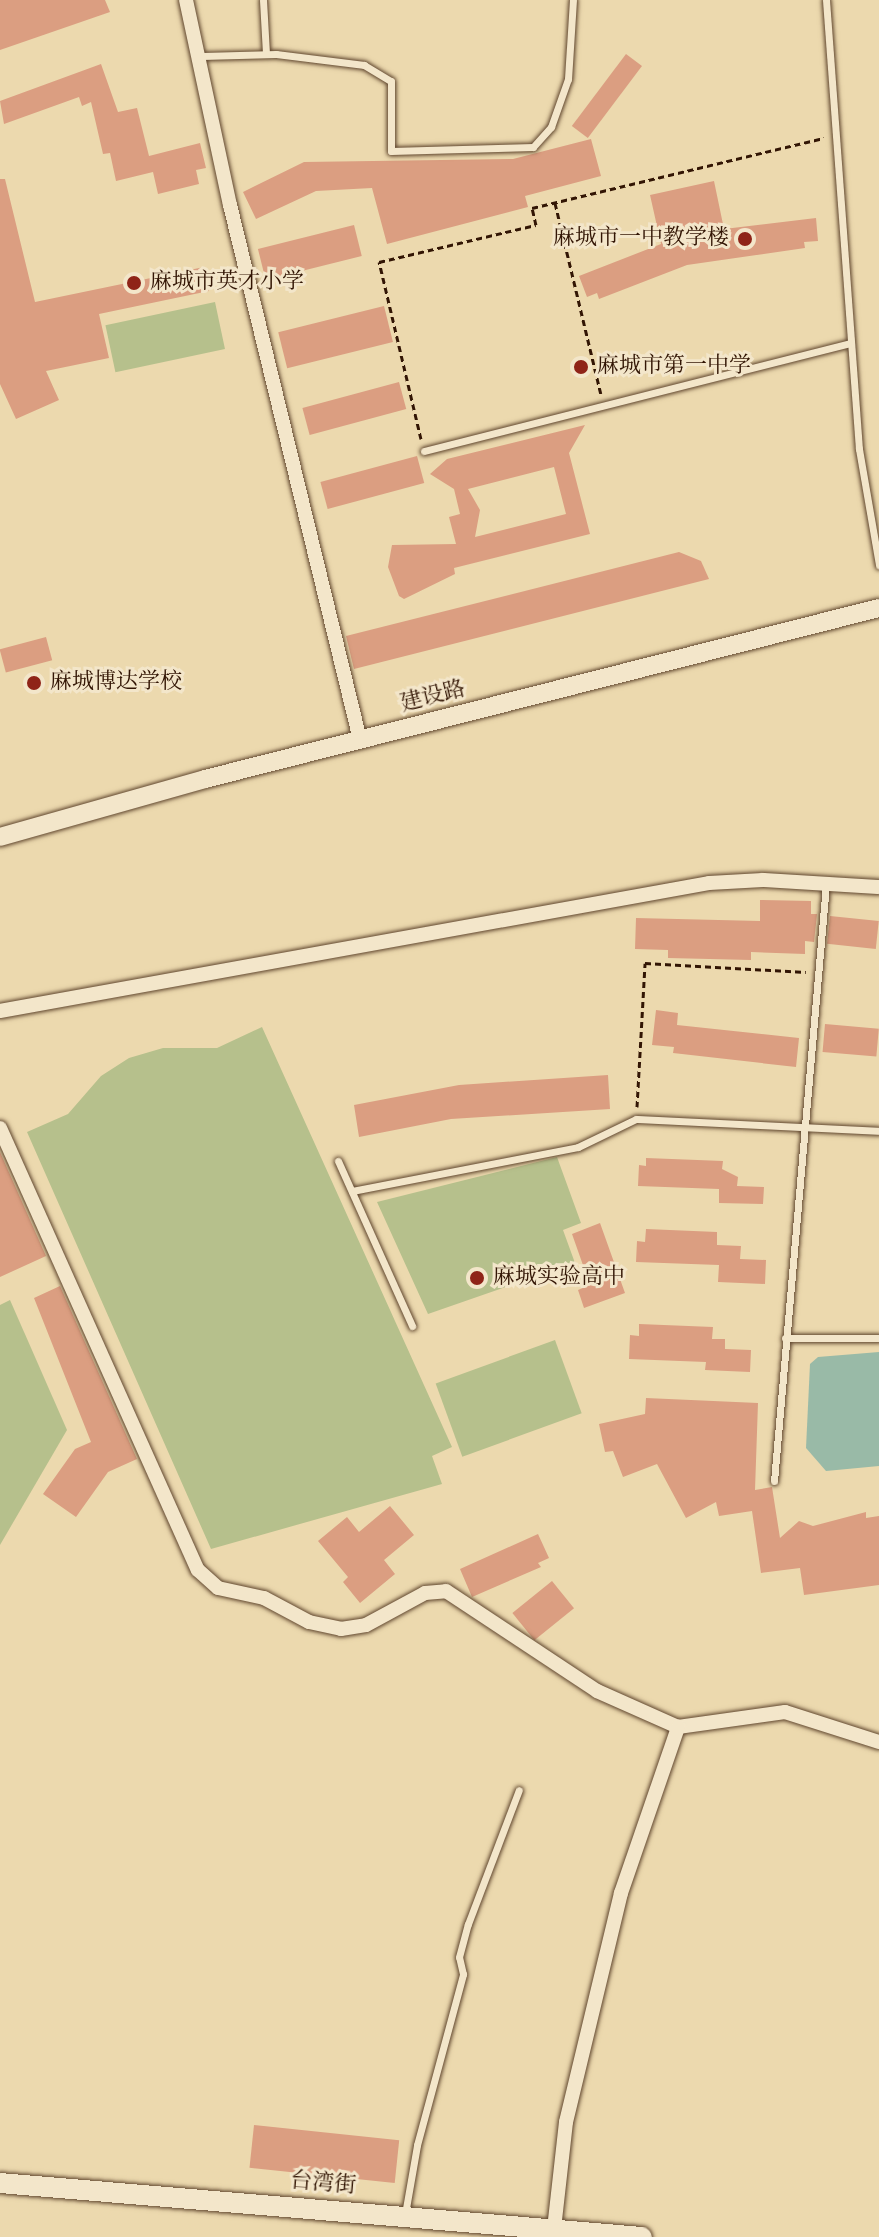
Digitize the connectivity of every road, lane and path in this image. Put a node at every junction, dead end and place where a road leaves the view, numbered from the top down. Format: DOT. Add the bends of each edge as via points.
graph roads {
  1 [pos="186,0"];
  2 [pos="263,0"];
  3 [pos="573,0"];
  4 [pos="826,0"];
  5 [pos="266,54"];
  6 [pos="202,56"];
  7 [pos="836,136"];
  8 [pos="555,203"];
  9 [pos="851,343"];
  10 [pos="604,406"];
  11 [pos="424,451"];
  12 [pos="879,565"];
  13 [pos="879,608"];
  14 [pos="360,740"];
  15 [pos="0,837"];
  16 [pos="826,884"];
  17 [pos="879,887"];
  18 [pos="818,972"];
  19 [pos="0,1011"];
  20 [pos="636,1119"];
  21 [pos="802,1127"];
  22 [pos="0,1128"];
  23 [pos="879,1131"];
  24 [pos="338,1161"];
  25 [pos="352,1191"];
  26 [pos="412,1326"];
  27 [pos="785,1338"];
  28 [pos="879,1338"];
  29 [pos="774,1481"];
  30 [pos="678,1727"];
  31 [pos="879,1742"];
  32 [pos="519,1790"];
  33 [pos="0,2183"];
  34 [pos="405,2215"];
  35 [pos="471,2229"];
  36 [pos="554,2229"];
  37 [pos="642,2237"];
  1 -- 6 [label="street"];
  2 -- 5 [label="lane"];
  3 -- 5 [label="lane" via="568,79 551,127 533,147 391,151 391,81 364,65"];
  4 -- 7 [label="lane"];
  5 -- 6 [label="lane"];
  6 -- 14 [label="street" via="230,205"];
  7 -- 8 [label="path"];
  7 -- 9 [label="lane"];
  8 -- 10 [label="path"];
  8 -- 11 [label="path" via="532,208 536,225 379,262"];
  9 -- 10 [label="lane"];
  9 -- 12 [label="lane" via="859,449"];
  10 -- 11 [label="lane"];
  13 -- 14 [label="street, 建设路"];
  14 -- 15 [label="street, 建设路"];
  16 -- 17 [label="street"];
  16 -- 18 [label="lane"];
  16 -- 19 [label="street" via="709,883"];
  18 -- 20 [label="path" via="645,963"];
  18 -- 21 [label="lane"];
  20 -- 21 [label="lane"];
  20 -- 25 [label="lane" via="578,1147"];
  21 -- 23 [label="lane"];
  21 -- 27 [label="lane"];
  22 -- 30 [label="street" via="204,1578 225,1591 280,1604 309,1622 341,1629 366,1625 425,1593 446,1591 597,1691"];
  24 -- 25 [label="lane"];
  25 -- 26 [label="lane"];
  27 -- 28 [label="lane"];
  27 -- 29 [label="lane"];
  30 -- 31 [label="street" via="785,1712"];
  30 -- 36 [label="street" via="621,1893 566,2122"];
  32 -- 34 [label="lane" via="459,1957 463,1974 417,2145"];
  33 -- 34 [label="main road, 台湾街"];
  34 -- 35 [label="main road, 台湾街"];
  35 -- 36 [label="main road, 台湾街"];
  36 -- 37 [label="main road, 台湾街"];
}
